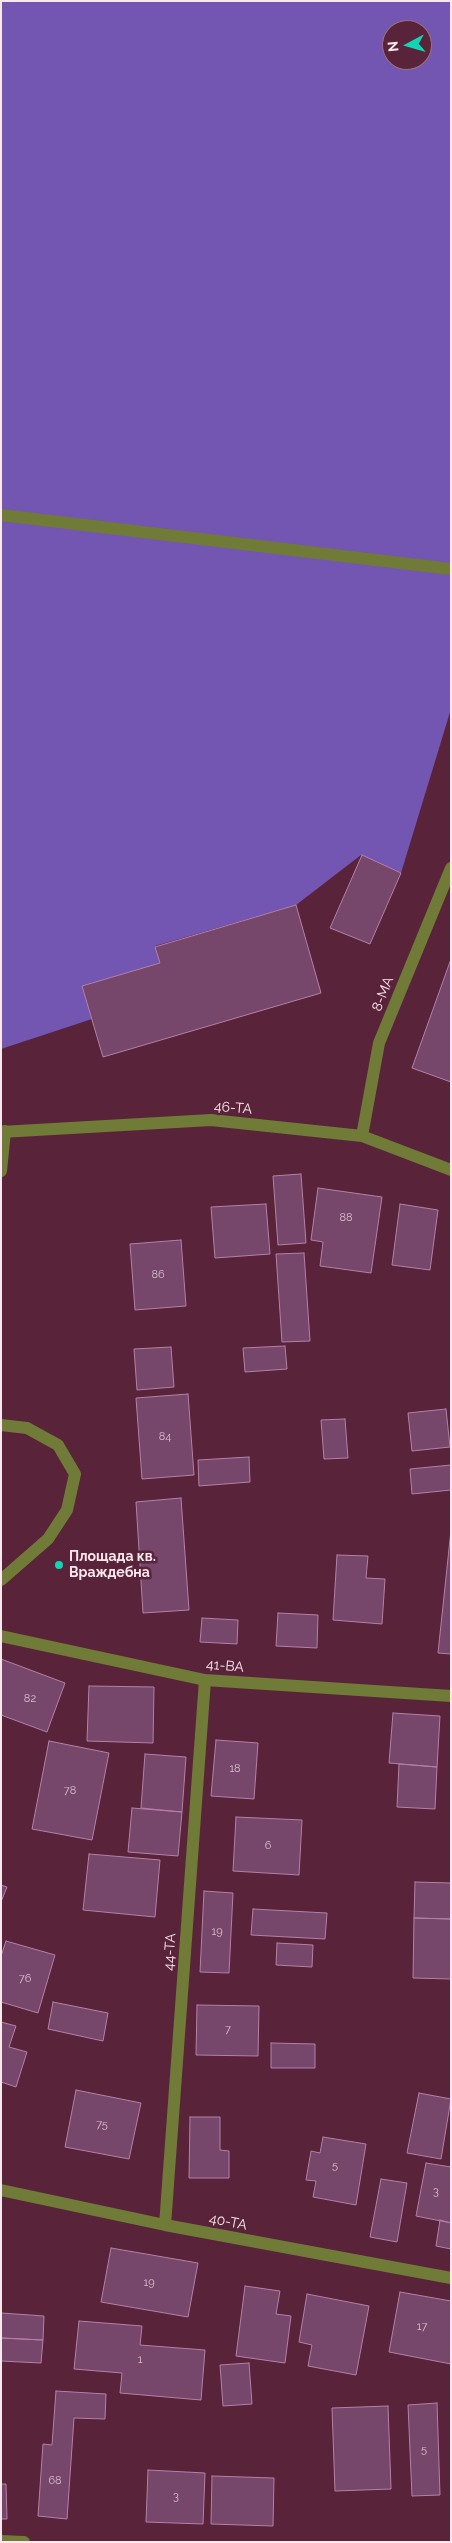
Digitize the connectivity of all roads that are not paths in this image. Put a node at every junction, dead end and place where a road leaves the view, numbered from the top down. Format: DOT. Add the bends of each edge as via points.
graph roads {
  1 [pos="1,515"];
  2 [pos="451,569"];
  3 [pos="451,868"];
  4 [pos="2,1130"];
  5 [pos="362,1136"];
  6 [pos="451,1170"];
  7 [pos="1,1171"];
  8 [pos="1,1425"];
  9 [pos="2,1579"];
  10 [pos="1,1636"];
  11 [pos="204,1680"];
  12 [pos="451,1696"];
  13 [pos="1,2190"];
  14 [pos="165,2225"];
  15 [pos="451,2278"];
  16 [pos="1,2541"];
  17 [pos="24,2542"];
  1 -- 2 [label="street"];
  3 -- 5 [label="street, 8-МА" via="379,1043"];
  4 -- 5 [label="street, 46-ТА" via="211,1120"];
  4 -- 7 [label="street"];
  5 -- 6 [label="street, 46-ТА"];
  8 -- 9 [label="street" via="27,1428 58,1445 75,1474 67,1510 48,1539"];
  10 -- 11 [label="street, 41-ВА"];
  11 -- 12 [label="street, 41-ВА"];
  11 -- 14 [label="street, 44-ТА"];
  13 -- 14 [label="street, 40-ТА"];
  14 -- 15 [label="street, 40-ТА"];
  16 -- 17 [label="street"];
}
